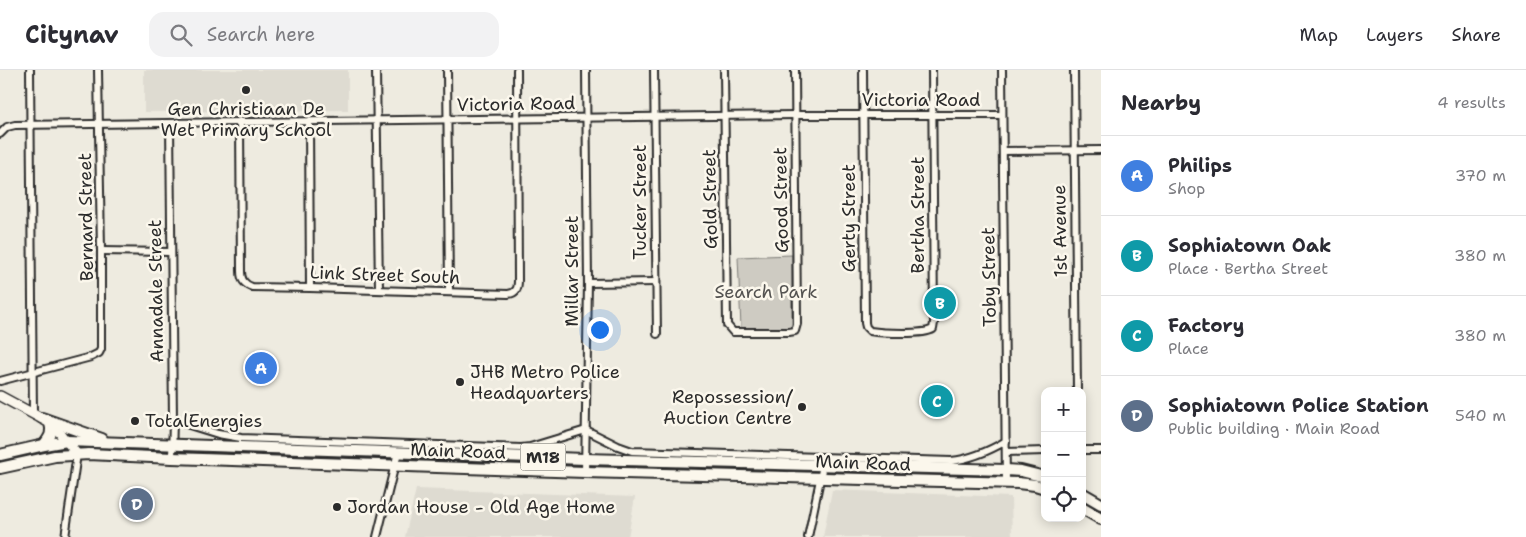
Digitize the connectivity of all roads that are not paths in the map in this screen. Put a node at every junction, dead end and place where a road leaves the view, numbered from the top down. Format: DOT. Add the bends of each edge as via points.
graph roads {
  1 [pos="30,70"];
  2 [pos="98,70"];
  3 [pos="376,70"];
  4 [pos="447,70"];
  5 [pos="517,70"];
  6 [pos="586,70"];
  7 [pos="654,70"];
  8 [pos="724,70"];
  9 [pos="795,70"];
  10 [pos="863,70"];
  11 [pos="932,70"];
  12 [pos="1002,70"];
  13 [pos="1074,70"];
  14 [pos="932,114"];
  15 [pos="795,115"];
  16 [pos="863,115"];
  17 [pos="1002,115"];
  18 [pos="725,116"];
  19 [pos="586,118"];
  20 [pos="655,118"];
  21 [pos="377,120"];
  22 [pos="447,120"];
  23 [pos="517,120"];
  24 [pos="240,121"];
  25 [pos="309,121"];
  26 [pos="170,123"];
  27 [pos="99,124"];
  28 [pos="30,125"];
  29 [pos="0,134"];
  30 [pos="1074,150"];
  31 [pos="1101,150"];
  32 [pos="1003,151"];
  33 [pos="101,251"];
  34 [pos="171,252"];
  35 [pos="656,282"];
  36 [pos="588,283"];
  37 [pos="310,288"];
  38 [pos="379,290"];
  39 [pos="449,292"];
  40 [pos="728,328"];
  41 [pos="902,332"];
  42 [pos="657,334"];
  43 [pos="33,373"];
  44 [pos="0,381"];
  45 [pos="1077,387"];
  46 [pos="0,396"];
  47 [pos="42,418"];
  48 [pos="173,420"];
  49 [pos="586,430"];
  50 [pos="67,441"];
  51 [pos="1006,441"];
  52 [pos="111,442"];
  53 [pos="44,445"];
  54 [pos="172,446"];
  55 [pos="1086,450"];
  56 [pos="1101,450"];
  57 [pos="1041,451"];
  58 [pos="398,452"];
  59 [pos="1006,452"];
  60 [pos="77,454"];
  61 [pos="0,455"];
  62 [pos="172,458"];
  63 [pos="585,459"];
  64 [pos="395,465"];
  65 [pos="823,465"];
  66 [pos="0,468"];
  67 [pos="1006,470"];
  68 [pos="585,472"];
  69 [pos="1041,476"];
  70 [pos="821,478"];
  71 [pos="1006,483"];
  72 [pos="1041,487"];
  73 [pos="1086,495"];
  74 [pos="1101,504"];
  75 [pos="1086,510"];
  76 [pos="1101,519"];
  77 [pos="64,537"];
  78 [pos="377,537"];
  79 [pos="808,537"];
  1 -- 28 [label="street"];
  2 -- 27 [label="street, Bernard Street"];
  3 -- 21 [label="street"];
  4 -- 22 [label="street"];
  5 -- 23 [label="street"];
  6 -- 19 [label="street, Millar Street"];
  7 -- 20 [label="street, Tucker Street"];
  8 -- 18 [label="street, Gold Street"];
  9 -- 15 [label="street, Good Street"];
  10 -- 16 [label="street, Gerty Street"];
  11 -- 14 [label="street, Bertha Street"];
  12 -- 17 [label="street, Toby Street"];
  13 -- 30 [label="street, 1st Avenue"];
  14 -- 16 [label="street, Victoria Road"];
  14 -- 17 [label="street, Victoria Road"];
  14 -- 41 [label="street, Bertha Street" via="934,323 928,331"];
  15 -- 16 [label="street, Victoria Road"];
  15 -- 18 [label="street, Victoria Road"];
  15 -- 40 [label="street, Good Street" via="796,329 789,332 733,332"];
  16 -- 41 [label="street, Gerty Street" via="866,327 870,332"];
  17 -- 32 [label="street, Toby Street"];
  18 -- 20 [label="street, Victoria Road"];
  18 -- 40 [label="street, Gold Street"];
  19 -- 20 [label="street, Victoria Road"];
  19 -- 23 [label="street, Victoria Road"];
  19 -- 36 [label="street, Millar Street"];
  20 -- 35 [label="street, Tucker Street"];
  21 -- 22 [label="street, Victoria Road"];
  21 -- 25 [label="street, Victoria Road"];
  21 -- 38 [label="street"];
  22 -- 23 [label="street, Victoria Road"];
  22 -- 39 [label="street"];
  23 -- 39 [label="street, Link Street South" via="516,291 508,294"];
  24 -- 25 [label="street, Victoria Road"];
  24 -- 26 [label="street, Victoria Road"];
  24 -- 37 [label="street, Link Street South" via="241,271 244,282 252,287"];
  25 -- 37 [label="street"];
  26 -- 27 [label="street, Victoria Road"];
  26 -- 34 [label="street, Annadale Street"];
  27 -- 28 [label="street, Victoria Road"];
  27 -- 33 [label="street, Bernard Street"];
  28 -- 29 [label="street, Victoria Road" via="10,125"];
  28 -- 43 [label="street"];
  30 -- 31 [label="street"];
  30 -- 32 [label="street"];
  30 -- 45 [label="street, 1st Avenue"];
  32 -- 51 [label="street, Toby Street"];
  33 -- 34 [label="street"];
  33 -- 43 [label="street, Bernard Street" via="102,344 99,353"];
  34 -- 48 [label="street, Annadale Street"];
  35 -- 36 [label="street"];
  35 -- 42 [label="street, Tucker Street"];
  36 -- 49 [label="street, Millar Street"];
  37 -- 38 [label="street, Link Street South"];
  38 -- 39 [label="street, Link Street South"];
  43 -- 44 [label="street"];
  43 -- 47 [label="street"];
  46 -- 47 [label="main road"];
  47 -- 50 [label="main road"];
  47 -- 52 [label="main road"];
  47 -- 53 [label="main road" via="52,430"];
  48 -- 49 [label="street, Main Road" via="241,438 521,448"];
  48 -- 54 [label="street, Annadale Street"];
  49 -- 51 [label="street, Main Road" via="632,451 951,461 963,460"];
  49 -- 63 [label="street, Millar Street"];
  50 -- 52 [label="main road, Main Road / M18"];
  50 -- 53 [label="main road, Main Road / M18"];
  50 -- 60 [label="main road"];
  51 -- 59 [label="street, Toby Street"];
  52 -- 54 [label="main road, Main Road / M18"];
  53 -- 61 [label="main road, Main Road / M18"];
  54 -- 58 [label="main road, Main Road / M18"];
  54 -- 62 [label="street, Annadale Street"];
  55 -- 56 [label="street"];
  57 -- 59 [label="street"];
  58 -- 63 [label="main road, Main Road / M18"];
  58 -- 64 [label="street"];
  59 -- 67 [label="street, Toby Street"];
  60 -- 62 [label="main road, Main Road / M18"];
  60 -- 66 [label="main road, Main Road / M18"];
  60 -- 77 [label="street"];
  62 -- 64 [label="main road, Main Road / M18"];
  63 -- 65 [label="main road, Main Road / M18"];
  63 -- 68 [label="street, Millar Street"];
  64 -- 68 [label="main road, Main Road / M18"];
  64 -- 78 [label="street"];
  65 -- 67 [label="main road, Main Road / M18"];
  65 -- 70 [label="street"];
  67 -- 69 [label="main road, M18"];
  67 -- 71 [label="street, Toby Street"];
  68 -- 70 [label="main road, Main Road / M18"];
  70 -- 71 [label="main road, Main Road / M18"];
  70 -- 79 [label="street"];
  71 -- 72 [label="main road, M18"];
  73 -- 74 [label="main road"];
  75 -- 76 [label="main road"];
}
